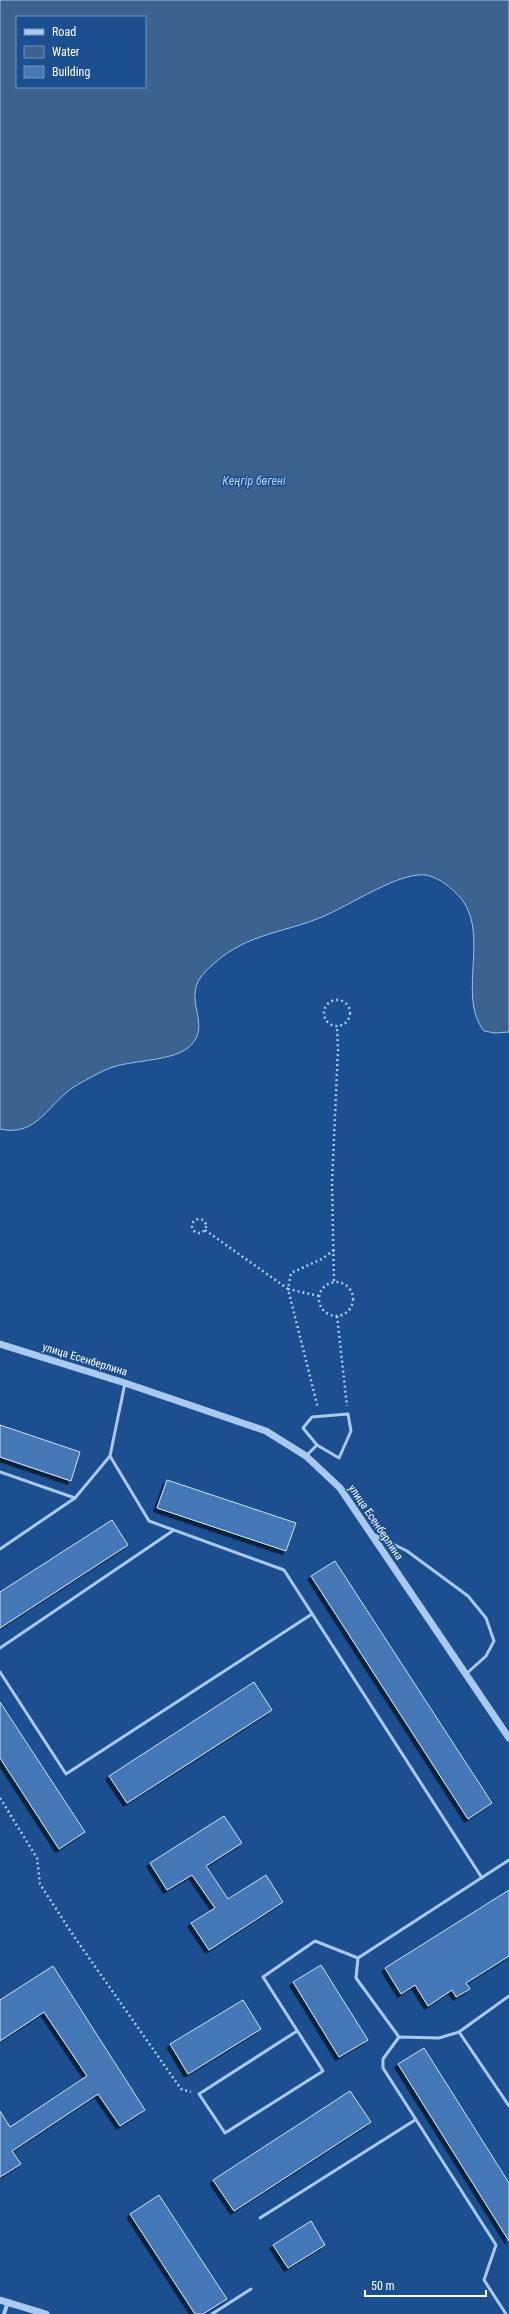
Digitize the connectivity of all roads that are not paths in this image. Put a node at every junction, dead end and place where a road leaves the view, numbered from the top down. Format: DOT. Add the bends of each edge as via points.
graph roads {
  1 [pos="0,1344"];
  2 [pos="125,1383"];
  3 [pos="317,1445"];
  4 [pos="110,1456"];
  5 [pos="306,1456"];
  6 [pos="0,1472"];
  7 [pos="75,1498"];
  8 [pos="174,1530"];
  9 [pos="370,1532"];
  10 [pos="0,1549"];
  11 [pos="312,1614"];
  12 [pos="0,1648"];
  13 [pos="0,1672"];
  14 [pos="465,1675"];
  15 [pos="509,1739"];
  16 [pos="509,1860"];
  17 [pos="482,1878"];
  18 [pos="358,1958"];
  19 [pos="509,1996"];
  20 [pos="297,2031"];
  21 [pos="459,2032"];
  22 [pos="399,2037"];
  23 [pos="509,2106"];
  24 [pos="415,2120"];
  25 [pos="260,2218"];
  26 [pos="251,2289"];
  27 [pos="0,2300"];
  28 [pos="8,2302"];
  29 [pos="4,2314"];
  30 [pos="46,2314"];
  31 [pos="212,2314"];
  32 [pos="506,2314"];
  1 -- 2 [label="street, улица Есенберлина"];
  2 -- 4 [label="lane"];
  2 -- 5 [label="street, улица Есенберлина" via="266,1431"];
  3 -- 3 [label="lane" via="339,1458 351,1431 348,1414 312,1416 303,1428"];
  3 -- 5 [label="lane"];
  4 -- 7 [label="lane"];
  4 -- 8 [label="lane" via="149,1521"];
  5 -- 9 [label="street, улица Есенберлина" via="340,1488"];
  6 -- 7 [label="lane"];
  7 -- 10 [label="lane"];
  8 -- 11 [label="lane" via="284,1570"];
  8 -- 12 [label="lane"];
  9 -- 14 [label="street, улица Есенберлина"];
  9 -- 14 [label="lane" via="407,1551 468,1596 486,1618 494,1641 486,1656"];
  11 -- 13 [label="lane" via="66,1774"];
  11 -- 17 [label="lane"];
  14 -- 15 [label="street, улица Есенберлина"];
  16 -- 17 [label="lane"];
  17 -- 18 [label="lane"];
  18 -- 20 [label="lane" via="315,1941 263,1977"];
  18 -- 22 [label="lane" via="356,1978"];
  19 -- 21 [label="lane"];
  20 -- 20 [label="lane" via="323,2071 225,2133 199,2094"];
  21 -- 22 [label="lane" via="439,2038"];
  21 -- 23 [label="lane"];
  22 -- 24 [label="lane" via="383,2059 383,2068"];
  24 -- 25 [label="lane"];
  24 -- 32 [label="lane" via="496,2245 484,2280"];
  26 -- 31 [label="lane"];
  27 -- 28 [label="street"];
  28 -- 29 [label="street"];
  28 -- 30 [label="street"];
}
